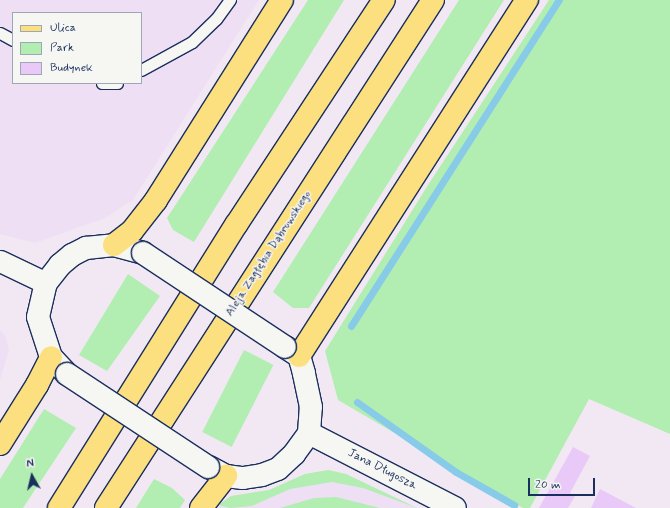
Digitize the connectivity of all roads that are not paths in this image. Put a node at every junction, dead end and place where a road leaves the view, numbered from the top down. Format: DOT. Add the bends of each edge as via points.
graph roads {
  1 [pos="230,0"];
  2 [pos="282,0"];
  3 [pos="384,0"];
  4 [pos="433,0"];
  5 [pos="527,0"];
  6 [pos="0,33"];
  7 [pos="12,39"];
  8 [pos="142,69"];
  9 [pos="114,245"];
  10 [pos="0,261"];
  11 [pos="46,283"];
  12 [pos="292,351"];
  13 [pos="51,357"];
  14 [pos="309,433"];
  15 [pos="0,444"];
  16 [pos="217,472"];
  17 [pos="59,508"];
  18 [pos="106,508"];
  19 [pos="201,508"];
  20 [pos="455,508"];
  1 -- 8 [label="lane" via="216,19 192,42"];
  2 -- 9 [label="main road" via="156,200 132,231"];
  3 -- 17 [label="main road" via="236,225"];
  4 -- 18 [label="main road, Aleja Zagłębia Dąbrowskiego"];
  5 -- 12 [label="main road"];
  6 -- 7 [label="lane"];
  9 -- 11 [label="street" via="96,245 72,255"];
  9 -- 12 [label="street, bridge" via="143,253"];
  10 -- 11 [label="street"];
  11 -- 13 [label="street" via="38,317"];
  12 -- 14 [label="street" via="310,407"];
  13 -- 15 [label="main road" via="37,385"];
  13 -- 16 [label="street, bridge" via="67,374"];
  14 -- 16 [label="street" via="294,454 278,469 243,478"];
  14 -- 20 [label="street, Jana Długosza"];
  16 -- 19 [label="main road"];
}
